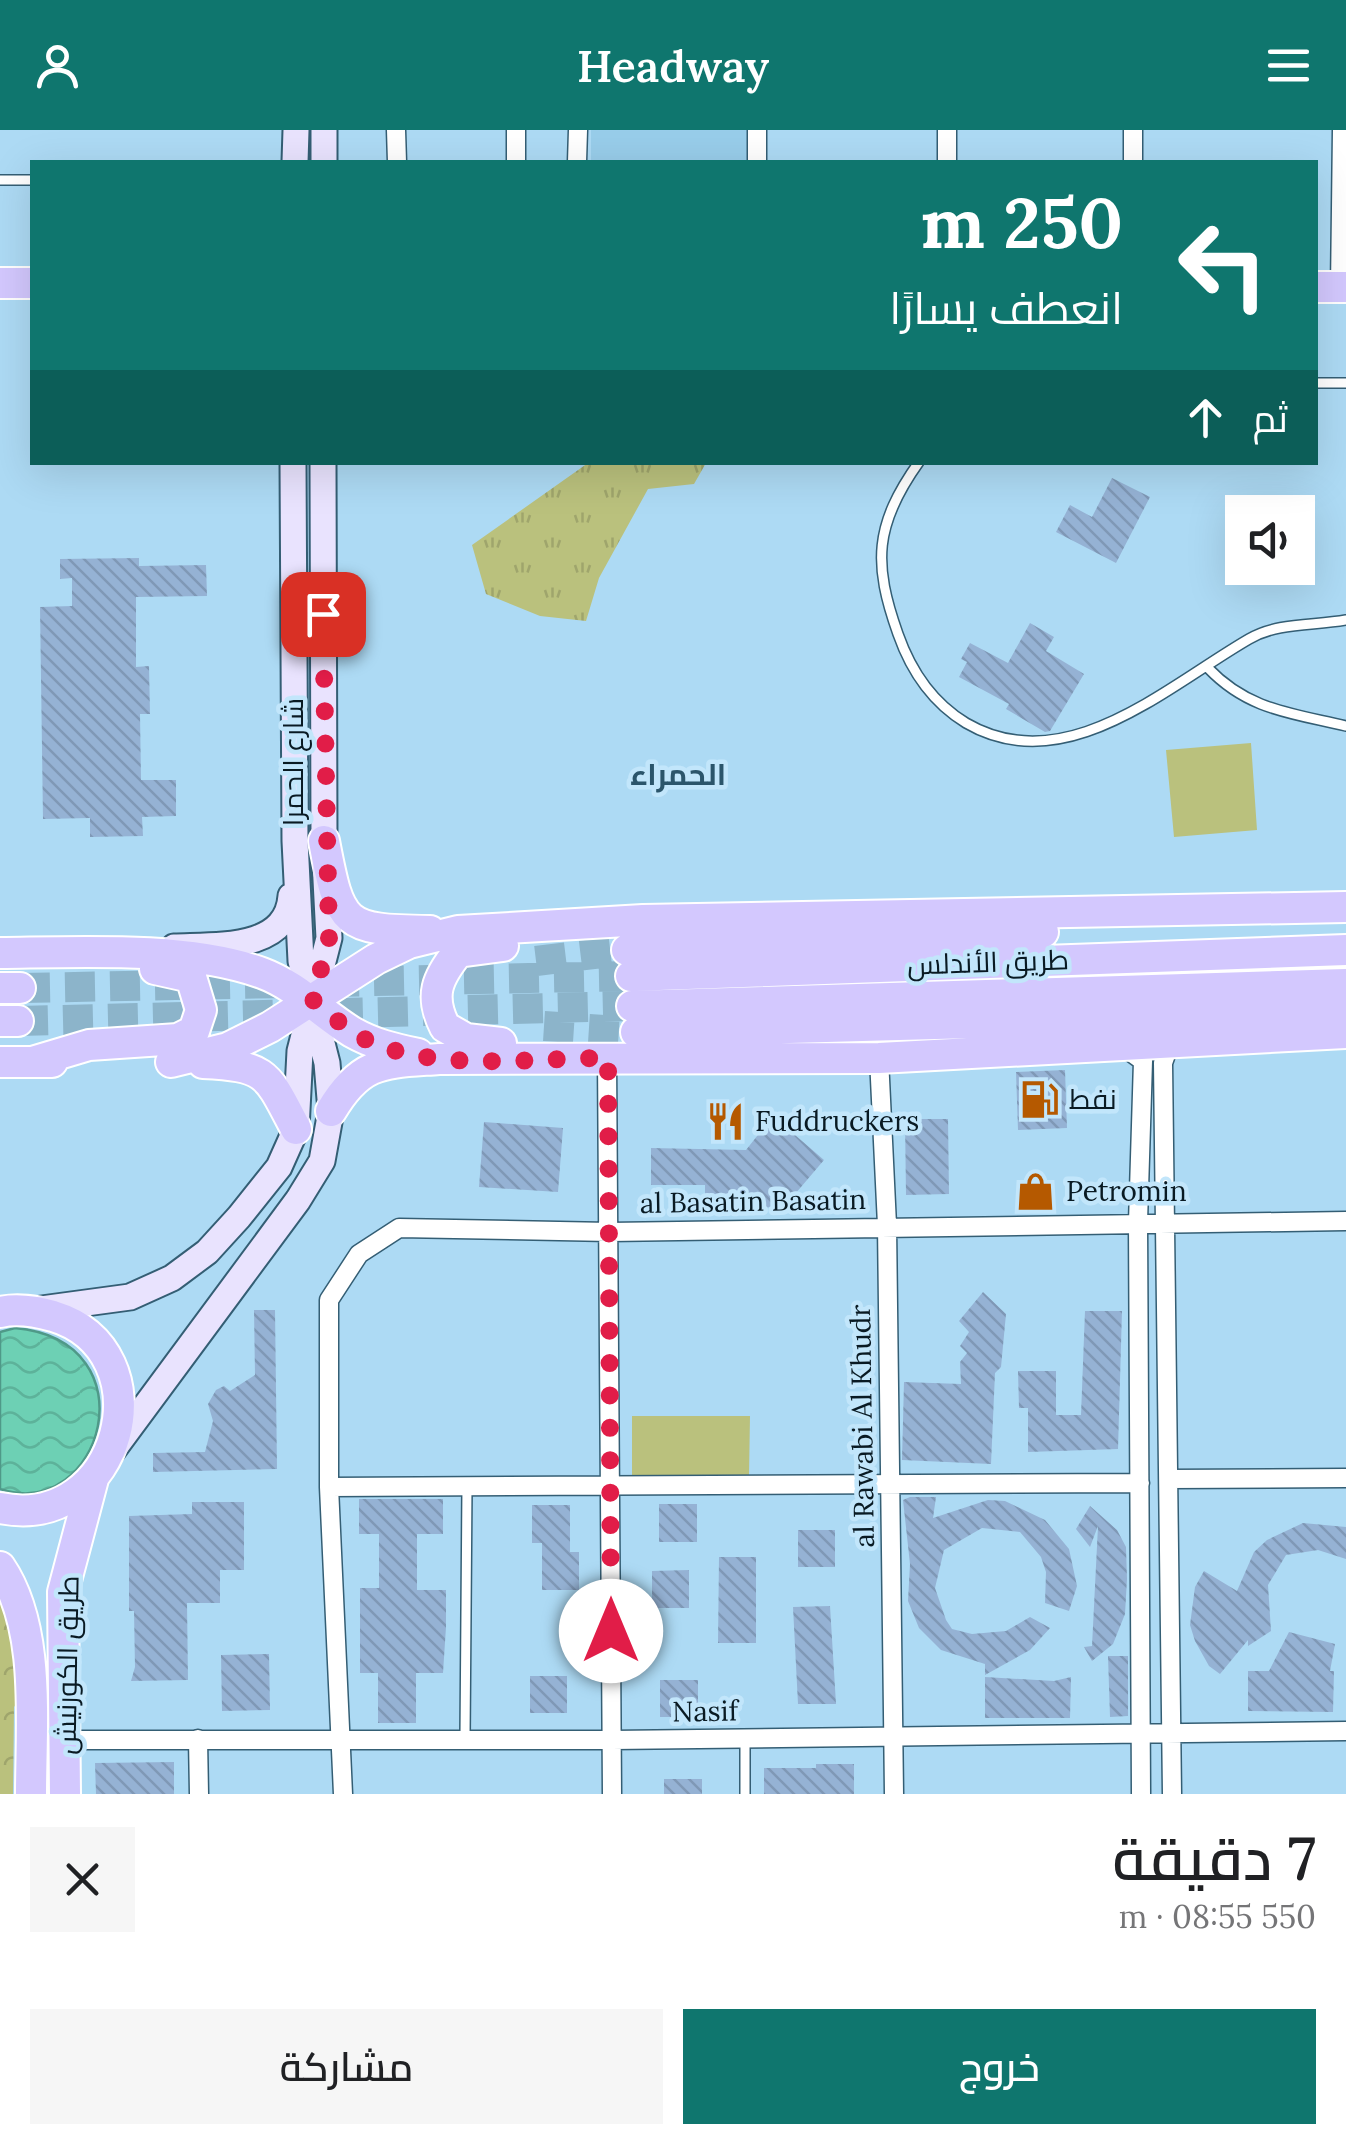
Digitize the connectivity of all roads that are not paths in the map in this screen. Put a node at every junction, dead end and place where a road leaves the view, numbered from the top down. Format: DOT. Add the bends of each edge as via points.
graph roads {
  1 [pos="296,130"];
  2 [pos="324,130"];
  3 [pos="396,130"];
  4 [pos="516,130"];
  5 [pos="578,130"];
  6 [pos="757,130"];
  7 [pos="947,130"];
  8 [pos="1133,130"];
  9 [pos="1342,130"];
  10 [pos="295,160"];
  11 [pos="324,160"];
  12 [pos="397,160"];
  13 [pos="516,160"];
  14 [pos="577,160"];
  15 [pos="758,160"];
  16 [pos="947,160"];
  17 [pos="1133,160"];
  18 [pos="0,180"];
  19 [pos="30,180"];
  20 [pos="0,283"];
  21 [pos="30,283"];
  22 [pos="1334,287"];
  23 [pos="1346,383"];
  24 [pos="1318,384"];
  25 [pos="292,465"];
  26 [pos="322,465"];
  27 [pos="917,465"];
  28 [pos="1346,620"];
  29 [pos="1208,668"];
  30 [pos="1346,726"];
  31 [pos="309,841"];
  32 [pos="1346,907"];
  33 [pos="1346,919"];
  34 [pos="643,920"];
  35 [pos="458,931"];
  36 [pos="1346,950"];
  37 [pos="4,953"];
  38 [pos="1346,984"];
  39 [pos="631,991"];
  40 [pos="313,1000"];
  41 [pos="1346,1012"];
  42 [pos="1346,1034"];
  43 [pos="1170,1043"];
  44 [pos="1122,1046"];
  45 [pos="439,1058"];
  46 [pos="608,1058"];
  47 [pos="878,1058"];
  48 [pos="0,1062"];
  49 [pos="32,1062"];
  50 [pos="171,1062"];
  51 [pos="331,1111"];
  52 [pos="296,1129"];
  53 [pos="1166,1221"];
  54 [pos="1346,1221"];
  55 [pos="1138,1222"];
  56 [pos="886,1225"];
  57 [pos="610,1232"];
  58 [pos="34,1310"];
  59 [pos="0,1312"];
  60 [pos="111,1452"];
  61 [pos="1346,1478"];
  62 [pos="1169,1479"];
  63 [pos="92,1480"];
  64 [pos="1140,1483"];
  65 [pos="890,1484"];
  66 [pos="611,1485"];
  67 [pos="329,1486"];
  68 [pos="467,1486"];
  69 [pos="0,1508"];
  70 [pos="0,1566"];
  71 [pos="1346,1731"];
  72 [pos="1172,1732"];
  73 [pos="1140,1733"];
  74 [pos="893,1736"];
  75 [pos="340,1737"];
  76 [pos="198,1738"];
  77 [pos="464,1738"];
  78 [pos="745,1738"];
  79 [pos="65,1740"];
  80 [pos="612,1740"];
  81 [pos="32,1794"];
  82 [pos="66,1794"];
  83 [pos="199,1794"];
  84 [pos="343,1794"];
  85 [pos="612,1794"];
  86 [pos="744,1794"];
  87 [pos="894,1794"];
  88 [pos="1141,1794"];
  89 [pos="1172,1794"];
  1 -- 10 [label="main road"];
  2 -- 11 [label="main road"];
  3 -- 12 [label="street"];
  4 -- 13 [label="street"];
  5 -- 14 [label="street"];
  6 -- 15 [label="street"];
  7 -- 16 [label="street"];
  8 -- 17 [label="street"];
  9 -- 22 [label="street"];
  18 -- 19 [label="lane"];
  20 -- 21 [label="main road"];
  23 -- 24 [label="lane"];
  25 -- 31 [label="main road, شارع الحمرا"];
  26 -- 31 [label="main road, شارع الحمرا"];
  27 -- 29 [label="lane" via="885,530 879,576 904,652 921,683 954,716 1018,744 1050,744"];
  28 -- 29 [label="lane" via="1251,637"];
  29 -- 30 [label="lane" via="1230,692 1258,706"];
  31 -- 35 [label="main road" via="344,913 359,925"];
  31 -- 37 [label="main road" via="290,911 267,938"];
  31 -- 40 [label="main road, شارع الحمرا" via="329,938"];
  32 -- 34 [label="main road"];
  33 -- 39 [label="main road"];
  34 -- 35 [label="main road"];
  34 -- 46 [label="main road" via="540,944 458,952 434,994 444,1027 466,1039 556,1043"];
  35 -- 40 [label="main road" via="410,943"];
  36 -- 39 [label="main road, طريق الأندلس"];
  37 -- 40 [label="main road" via="221,961"];
  37 -- 49 [label="main road" via="90,968 168,969 191,977 200,994 194,1032 178,1040 89,1045"];
  38 -- 39 [label="main road, طريق الأندلس"];
  39 -- 41 [label="main road"];
  40 -- 45 [label="main road" via="350,1031 383,1047"];
  40 -- 50 [label="main road" via="228,1048"];
  40 -- 51 [label="main road, شارع الحمرا"];
  40 -- 52 [label="main road, شارع الحمرا" via="300,1050"];
  42 -- 43 [label="main road"];
  43 -- 44 [label="main road"];
  43 -- 53 [label="street" via="1163,1063"];
  44 -- 47 [label="main road"];
  44 -- 55 [label="street" via="1143,1061"];
  45 -- 46 [label="main road"];
  45 -- 51 [label="main road" via="369,1067"];
  46 -- 47 [label="main road"];
  46 -- 57 [label="street"];
  47 -- 56 [label="street, al Rawabi Al Khudr"];
  48 -- 49 [label="main road"];
  49 -- 50 [label="main road"];
  50 -- 52 [label="main road" via="242,1065 269,1078"];
  51 -- 60 [label="main road, شارع الحمرا" via="322,1161 298,1200"];
  52 -- 58 [label="main road, شارع الحمرا" via="278,1167 239,1217 172,1278 130,1297"];
  53 -- 54 [label="street, al Basatin Basatin"];
  53 -- 55 [label="street, al Basatin Basatin"];
  53 -- 62 [label="street"];
  55 -- 56 [label="street, al Basatin Basatin"];
  55 -- 64 [label="street"];
  56 -- 57 [label="street, al Basatin Basatin"];
  56 -- 65 [label="street, al Rawabi Al Khudr"];
  57 -- 66 [label="street"];
  57 -- 67 [label="street, al Basatin Basatin" via="399,1228 359,1254 329,1300"];
  58 -- 59 [label="main road"];
  58 -- 60 [label="main road" via="64,1319 108,1361 120,1421"];
  60 -- 63 [label="main road"];
  61 -- 62 [label="street"];
  62 -- 72 [label="street"];
  63 -- 69 [label="main road" via="43,1508"];
  63 -- 79 [label="main road, طريق الكورنيش" via="63,1592"];
  64 -- 65 [label="street"];
  64 -- 73 [label="street"];
  65 -- 66 [label="street"];
  65 -- 74 [label="street, al Rawabi Al Khudr"];
  66 -- 68 [label="street"];
  66 -- 80 [label="street"];
  67 -- 68 [label="street"];
  67 -- 75 [label="street, al Basatin Basatin"];
  68 -- 77 [label="lane"];
  70 -- 81 [label="main road, طريق الكورنيش" via="16,1591 28,1669"];
  71 -- 72 [label="street, Nasif"];
  72 -- 73 [label="street, Nasif"];
  72 -- 89 [label="street"];
  73 -- 74 [label="street, Nasif"];
  73 -- 88 [label="street"];
  74 -- 78 [label="street, Nasif"];
  74 -- 87 [label="street, al Rawabi Al Khudr"];
  75 -- 76 [label="street, Nasif"];
  75 -- 77 [label="street, Nasif"];
  75 -- 84 [label="street, al Basatin Basatin"];
  76 -- 79 [label="street, Nasif"];
  76 -- 83 [label="street"];
  77 -- 80 [label="street, Nasif"];
  78 -- 80 [label="street, Nasif"];
  78 -- 86 [label="lane"];
  79 -- 82 [label="main road, طريق الكورنيش"];
  80 -- 85 [label="street"];
}
